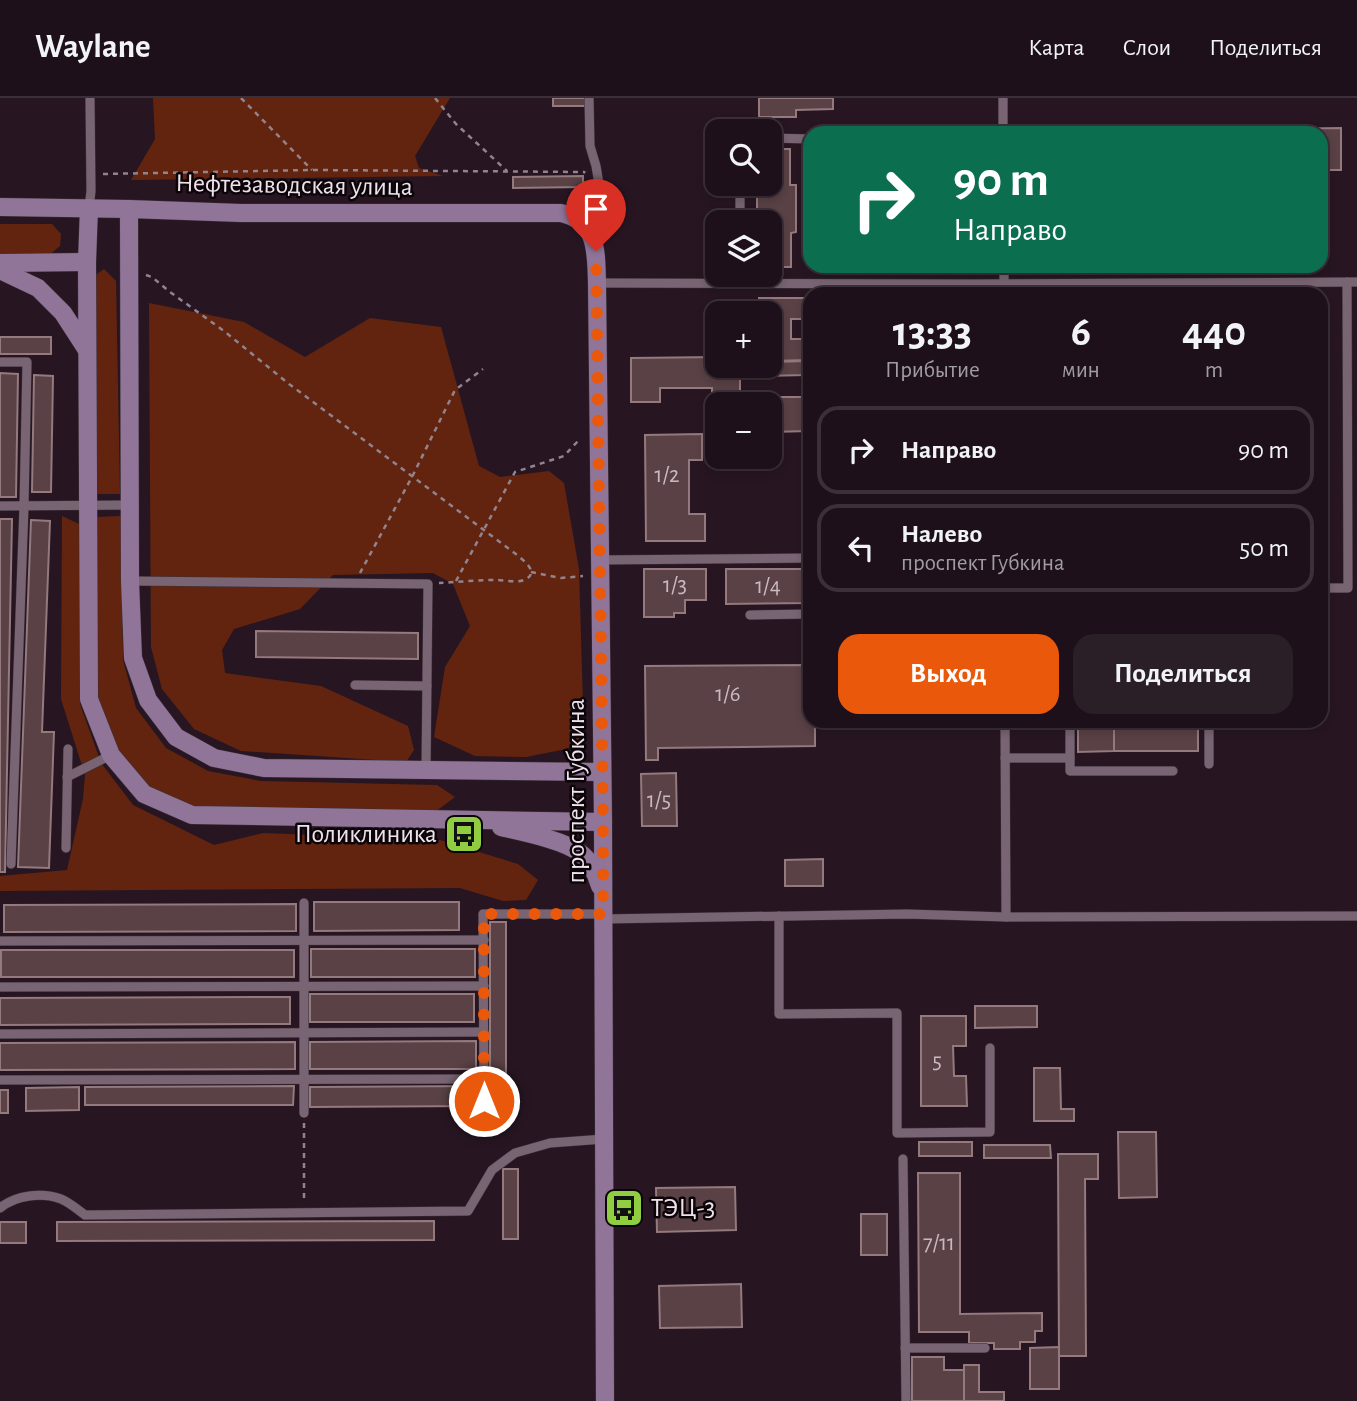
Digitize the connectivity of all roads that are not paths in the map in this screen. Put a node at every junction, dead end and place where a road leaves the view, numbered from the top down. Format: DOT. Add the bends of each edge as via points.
graph roads {
  1 [pos="90,98"];
  2 [pos="589,98"];
  3 [pos="1003,98"];
  4 [pos="1003,126"];
  5 [pos="782,138"];
  6 [pos="803,139"];
  7 [pos="0,207"];
  8 [pos="89,208"];
  9 [pos="129,208"];
  10 [pos="585,224"];
  11 [pos="87,262"];
  12 [pos="0,263"];
  13 [pos="0,270"];
  14 [pos="705,280"];
  15 [pos="782,281"];
  16 [pos="1352,282"];
  17 [pos="597,283"];
  18 [pos="951,287"];
  19 [pos="1103,287"];
  20 [pos="88,350"];
  21 [pos="0,362"];
  22 [pos="130,505"];
  23 [pos="0,506"];
  24 [pos="24,506"];
  25 [pos="88,506"];
  26 [pos="803,558"];
  27 [pos="600,567"];
  28 [pos="130,581"];
  29 [pos="1328,588"];
  30 [pos="803,614"];
  31 [pos="750,615"];
  32 [pos="355,685"];
  33 [pos="427,686"];
  34 [pos="1005,728"];
  35 [pos="1070,728"];
  36 [pos="1209,728"];
  37 [pos="68,749"];
  38 [pos="111,755"];
  39 [pos="1005,758"];
  40 [pos="1070,758"];
  41 [pos="1209,764"];
  42 [pos="426,770"];
  43 [pos="1173,771"];
  44 [pos="602,772"];
  45 [pos="67,777"];
  46 [pos="474,820"];
  47 [pos="603,822"];
  48 [pos="66,848"];
  49 [pos="11,864"];
  50 [pos="303,903"];
  51 [pos="603,912"];
  52 [pos="779,916"];
  53 [pos="1357,916"];
  54 [pos="1006,917"];
  55 [pos="304,940"];
  56 [pos="484,940"];
  57 [pos="0,941"];
  58 [pos="484,986"];
  59 [pos="304,987"];
  60 [pos="0,988"];
  61 [pos="484,1032"];
  62 [pos="304,1033"];
  63 [pos="0,1034"];
  64 [pos="989,1048"];
  65 [pos="304,1079"];
  66 [pos="484,1079"];
  67 [pos="0,1080"];
  68 [pos="484,1101"];
  69 [pos="304,1113"];
  70 [pos="604,1139"];
  71 [pos="903,1158"];
  72 [pos="0,1208"];
  73 [pos="905,1348"];
  74 [pos="985,1348"];
  75 [pos="605,1401"];
  76 [pos="906,1401"];
  1 -- 8 [label="lane"];
  2 -- 10 [label="lane" via="590,146 599,184"];
  3 -- 4 [label="lane"];
  5 -- 6 [label="lane"];
  7 -- 8 [label="main road, Нефтезаводская улица"];
  8 -- 9 [label="main road, Нефтезаводская улица"];
  8 -- 11 [label="main road"];
  9 -- 10 [label="main road, Нефтезаводская улица" via="249,213 561,213"];
  9 -- 22 [label="main road"];
  10 -- 17 [label="main road, проспект Губкина" via="596,251"];
  11 -- 12 [label="main road"];
  11 -- 20 [label="main road"];
  13 -- 20 [label="main road" via="38,288 63,313"];
  14 -- 17 [label="lane"];
  15 -- 18 [label="lane"];
  16 -- 19 [label="lane"];
  16 -- 29 [label="lane" via="1348,588"];
  17 -- 27 [label="main road, проспект Губкина"];
  20 -- 25 [label="main road"];
  21 -- 24 [label="lane" via="27,362"];
  22 -- 25 [label="lane"];
  22 -- 28 [label="main road"];
  23 -- 24 [label="lane"];
  24 -- 25 [label="lane"];
  24 -- 49 [label="lane"];
  25 -- 38 [label="main road" via="89,699"];
  26 -- 27 [label="lane"];
  27 -- 44 [label="main road, проспект Губкина"];
  28 -- 33 [label="lane" via="428,584"];
  28 -- 42 [label="main road" via="133,659 148,700 176,737 214,758 264,768"];
  30 -- 31 [label="lane"];
  32 -- 33 [label="lane"];
  33 -- 42 [label="lane"];
  34 -- 39 [label="lane"];
  35 -- 40 [label="lane"];
  36 -- 41 [label="lane"];
  37 -- 45 [label="lane"];
  38 -- 45 [label="lane"];
  38 -- 46 [label="main road" via="144,794 192,815"];
  39 -- 40 [label="lane"];
  39 -- 54 [label="lane"];
  40 -- 43 [label="lane" via="1070,771"];
  42 -- 44 [label="main road"];
  44 -- 47 [label="main road, проспект Губкина"];
  45 -- 48 [label="lane"];
  46 -- 47 [label="main road"];
  46 -- 51 [label="main road" via="557,842 580,853 596,873"];
  47 -- 51 [label="main road, проспект Губкина"];
  50 -- 55 [label="lane"];
  51 -- 52 [label="lane"];
  51 -- 56 [label="lane" via="484,914"];
  51 -- 70 [label="main road, проспект Губкина"];
  52 -- 54 [label="lane"];
  52 -- 64 [label="lane" via="779,1014 897,1013 897,1133 990,1132"];
  53 -- 54 [label="lane"];
  55 -- 56 [label="lane"];
  55 -- 57 [label="lane"];
  55 -- 59 [label="lane"];
  56 -- 58 [label="lane"];
  58 -- 59 [label="lane"];
  58 -- 61 [label="lane"];
  59 -- 60 [label="lane"];
  59 -- 62 [label="lane"];
  61 -- 62 [label="lane"];
  61 -- 66 [label="lane"];
  62 -- 63 [label="lane"];
  62 -- 65 [label="lane"];
  65 -- 66 [label="lane"];
  65 -- 67 [label="lane"];
  65 -- 69 [label="lane"];
  66 -- 68 [label="lane"];
  70 -- 72 [label="lane" via="550,1143 515,1153 492,1170 468,1211 85,1215 61,1199 34,1194"];
  70 -- 75 [label="main road, проспект Губкина"];
  71 -- 73 [label="lane"];
  73 -- 74 [label="lane"];
  73 -- 76 [label="lane"];
}
